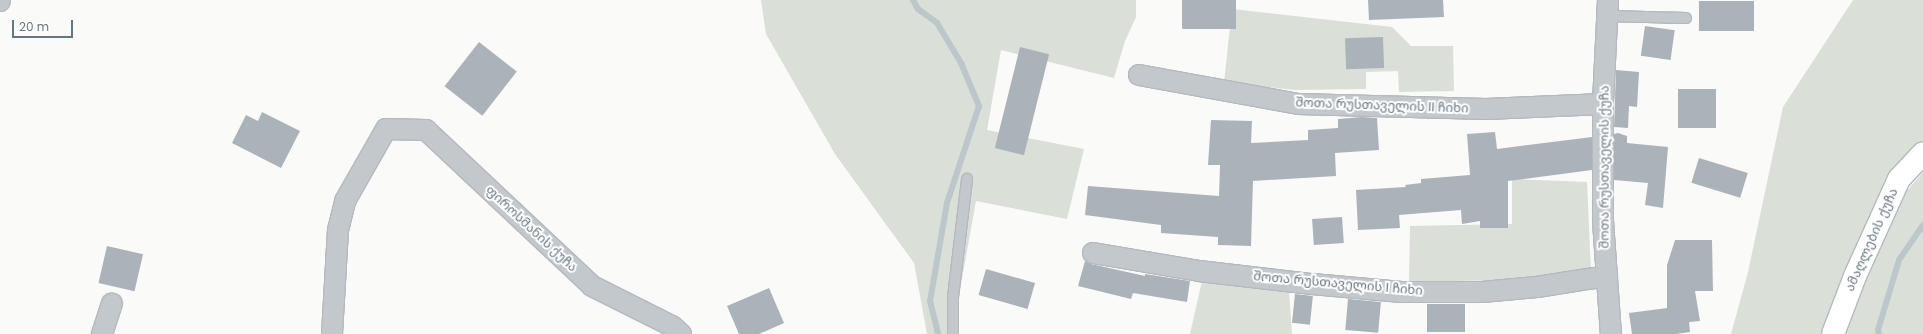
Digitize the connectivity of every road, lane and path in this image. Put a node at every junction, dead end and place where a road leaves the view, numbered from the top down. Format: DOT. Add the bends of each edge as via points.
graph roads {
  1 [pos="1607,8"];
  2 [pos="1686,18"];
  3 [pos="1139,75"];
  4 [pos="1604,104"];
  5 [pos="1923,153"];
  6 [pos="967,179"];
  7 [pos="1093,253"];
  8 [pos="1607,276"];
  9 [pos="112,304"];
  10 [pos="102,334"];
  11 [pos="332,334"];
  12 [pos="681,334"];
  13 [pos="953,334"];
  14 [pos="1612,334"];
  15 [pos="1833,334"];
  1 -- 2 [label="lane"];
  1 -- 4 [label="street, შოთა რუსთაველის ქუჩა"];
  3 -- 4 [label="street, შოთა რუსთაველის II ჩიხი" via="1298,104 1486,109"];
  4 -- 8 [label="street, შოთა რუსთაველის ქუჩა" via="1603,221"];
  5 -- 15 [label="street, ამაღლების ქუჩა" via="1899,179 1855,276"];
  6 -- 13 [label="lane" via="953,297"];
  7 -- 8 [label="street, შოთა რუსთაველის I ჩიხი" via="1199,271 1402,292 1482,292 1537,287"];
  8 -- 14 [label="street, შოთა რუსთაველის ქუჩა"];
  9 -- 10 [label="street"];
  11 -- 12 [label="street, ფიროსმანის ქუჩა" via="338,230 344,201 386,129 426,130 592,286 672,326"];
}
